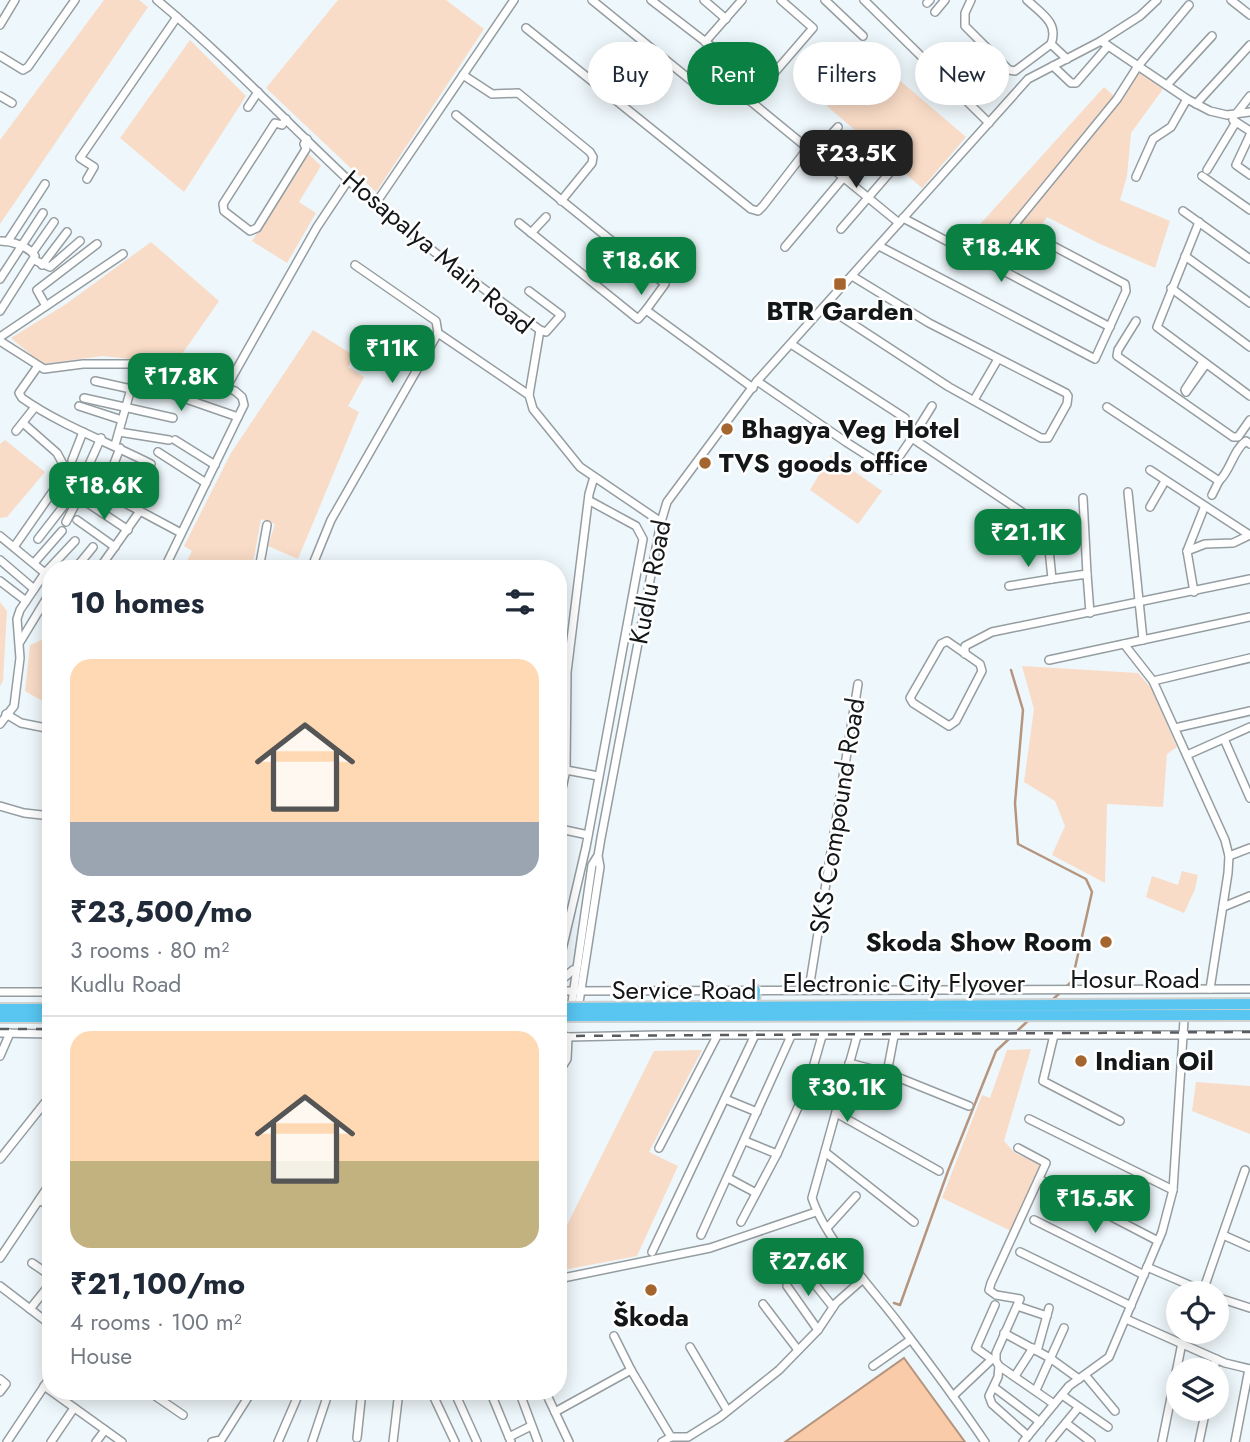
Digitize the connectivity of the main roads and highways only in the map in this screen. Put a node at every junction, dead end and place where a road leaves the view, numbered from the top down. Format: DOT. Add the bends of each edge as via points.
graph roads {
  1 [pos="755,990"];
  2 [pos="754,1003"];
  3 [pos="1250,1003"];
  4 [pos="567,1004"];
  5 [pos="567,1005"];
  6 [pos="0,1006"];
  7 [pos="42,1006"];
  8 [pos="0,1017"];
  9 [pos="42,1017"];
  10 [pos="1250,1017"];
  11 [pos="567,1020"];
  12 [pos="567,1020"];
  13 [pos="0,1024"];
  14 [pos="42,1024"];
  1 -- 2 [label="highway"];
  2 -- 3 [label="highway, Hosur Road"];
  2 -- 4 [label="highway, Hosur Road"];
  3 -- 5 [label="highway, Electronic City Flyover, bridge"];
  6 -- 7 [label="highway"];
  8 -- 9 [label="highway"];
  10 -- 11 [label="highway, Electronic City Flyover, bridge"];
  10 -- 12 [label="highway, Hosur Road"];
  13 -- 14 [label="highway"];
}
